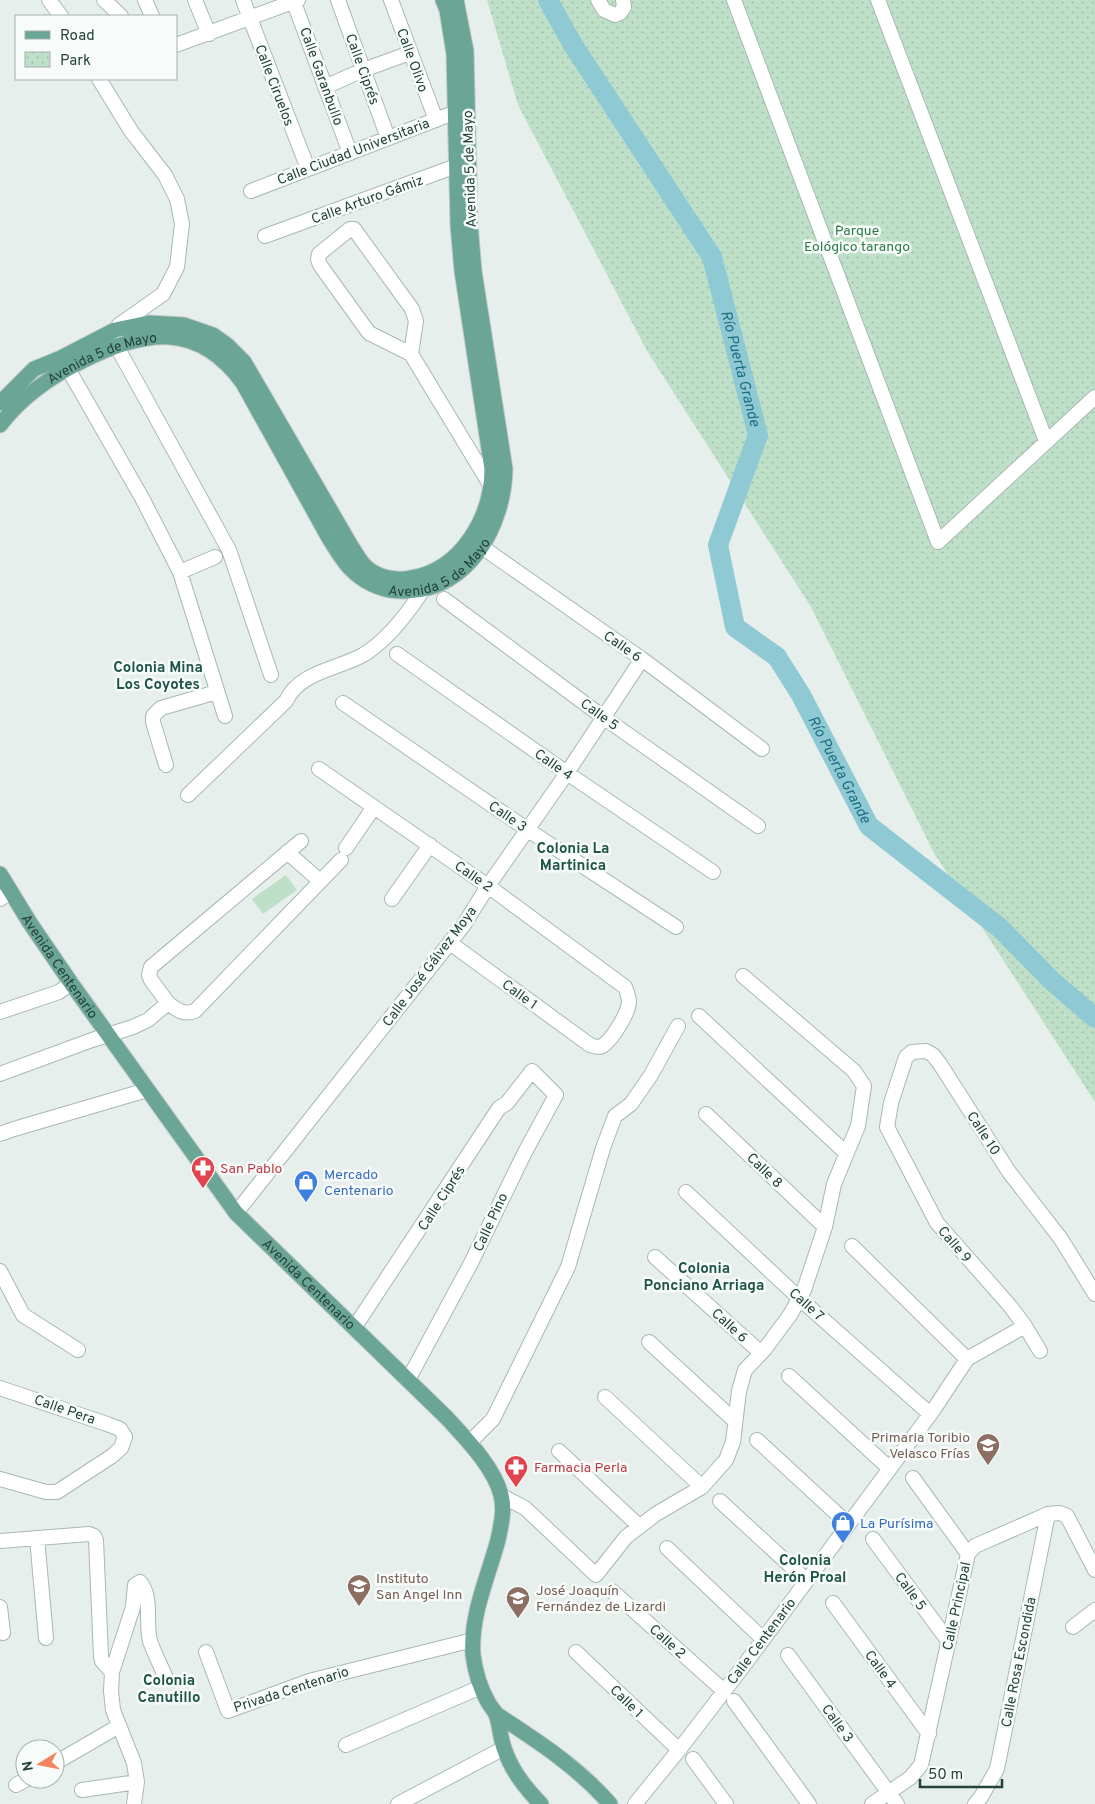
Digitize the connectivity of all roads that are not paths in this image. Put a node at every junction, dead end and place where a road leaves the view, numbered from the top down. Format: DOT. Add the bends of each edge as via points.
graph roads {
  1 [pos="49,0"];
  2 [pos="104,0"];
  3 [pos="145,0"];
  4 [pos="196,0"];
  5 [pos="242,0"];
  6 [pos="295,0"];
  7 [pos="338,0"];
  8 [pos="391,0"];
  9 [pos="443,0"];
  10 [pos="456,0"];
  11 [pos="598,0"];
  12 [pos="623,0"];
  13 [pos="734,0"];
  14 [pos="878,0"];
  15 [pos="60,15"];
  16 [pos="120,15"];
  17 [pos="152,15"];
  18 [pos="250,18"];
  19 [pos="209,34"];
  20 [pos="178,44"];
  21 [pos="410,53"];
  22 [pos="363,70"];
  23 [pos="100,80"];
  24 [pos="325,87"];
  25 [pos="456,112"];
  26 [pos="436,120"];
  27 [pos="388,138"];
  28 [pos="350,153"];
  29 [pos="463,163"];
  30 [pos="308,169"];
  31 [pos="250,191"];
  32 [pos="266,236"];
  33 [pos="115,338"];
  34 [pos="411,354"];
  35 [pos="65,363"];
  36 [pos="1095,397"];
  37 [pos="0,403"];
  38 [pos="0,425"];
  39 [pos="1046,441"];
  40 [pos="295,462"];
  41 [pos="491,486"];
  42 [pos="482,547"];
  43 [pos="215,557"];
  44 [pos="180,572"];
  45 [pos="423,590"];
  46 [pos="444,600"];
  47 [pos="397,654"];
  48 [pos="642,659"];
  49 [pos="270,676"];
  50 [pos="217,692"];
  51 [pos="343,703"];
  52 [pos="225,716"];
  53 [pos="604,717"];
  54 [pos="762,749"];
  55 [pos="166,764"];
  56 [pos="319,769"];
  57 [pos="567,773"];
  58 [pos="188,796"];
  59 [pos="374,806"];
  60 [pos="758,826"];
  61 [pos="528,830"];
  62 [pos="301,841"];
  63 [pos="430,845"];
  64 [pos="287,852"];
  65 [pos="713,872"];
  66 [pos="0,874"];
  67 [pos="320,881"];
  68 [pos="488,886"];
  69 [pos="5,895"];
  70 [pos="392,898"];
  71 [pos="676,926"];
  72 [pos="450,943"];
  73 [pos="743,976"];
  74 [pos="72,983"];
  75 [pos="168,1003"];
  76 [pos="0,1012"];
  77 [pos="699,1016"];
  78 [pos="678,1026"];
  79 [pos="108,1034"];
  80 [pos="590,1045"];
  81 [pos="532,1071"];
  82 [pos="0,1074"];
  83 [pos="147,1090"];
  84 [pos="706,1114"];
  85 [pos="887,1126"];
  86 [pos="0,1134"];
  87 [pos="846,1153"];
  88 [pos="686,1192"];
  89 [pos="236,1213"];
  90 [pos="825,1227"];
  91 [pos="852,1246"];
  92 [pos="655,1257"];
  93 [pos="0,1271"];
  94 [pos="1095,1294"];
  95 [pos="800,1299"];
  96 [pos="1025,1326"];
  97 [pos="354,1328"];
  98 [pos="649,1342"];
  99 [pos="78,1350"];
  100 [pos="1040,1351"];
  101 [pos="761,1353"];
  102 [pos="967,1359"];
  103 [pos="788,1376"];
  104 [pos="408,1380"];
  105 [pos="0,1388"];
  106 [pos="605,1397"];
  107 [pos="930,1414"];
  108 [pos="735,1421"];
  109 [pos="468,1440"];
  110 [pos="757,1440"];
  111 [pos="559,1451"];
  112 [pos="889,1468"];
  113 [pos="0,1478"];
  114 [pos="913,1478"];
  115 [pos="702,1487"];
  116 [pos="502,1496"];
  117 [pos="720,1501"];
  118 [pos="1048,1514"];
  119 [pos="848,1524"];
  120 [pos="640,1526"];
  121 [pos="37,1538"];
  122 [pos="872,1539"];
  123 [pos="0,1541"];
  124 [pos="667,1548"];
  125 [pos="968,1554"];
  126 [pos="1095,1570"];
  127 [pos="806,1580"];
  128 [pos="612,1591"];
  129 [pos="833,1603"];
  130 [pos="0,1607"];
  131 [pos="1095,1610"];
  132 [pos="1073,1627"];
  133 [pos="3,1633"];
  134 [pos="46,1638"];
  135 [pos="763,1639"];
  136 [pos="473,1640"];
  137 [pos="949,1642"];
  138 [pos="206,1652"];
  139 [pos="576,1652"];
  140 [pos="788,1655"];
  141 [pos="112,1672"];
  142 [pos="166,1678"];
  143 [pos="481,1687"];
  144 [pos="724,1691"];
  145 [pos="734,1701"];
  146 [pos="496,1714"];
  147 [pos="119,1726"];
  148 [pos="929,1734"];
  149 [pos="346,1745"];
  150 [pos="504,1748"];
  151 [pos="679,1750"];
  152 [pos="65,1757"];
  153 [pos="693,1759"];
  154 [pos="137,1782"];
  155 [pos="82,1790"];
  156 [pos="893,1798"];
  157 [pos="134,1804"];
  158 [pos="398,1804"];
  159 [pos="541,1804"];
  160 [pos="610,1804"];
  161 [pos="635,1804"];
  162 [pos="726,1804"];
  163 [pos="809,1804"];
  164 [pos="872,1804"];
  165 [pos="975,1804"];
  1 -- 15 [label="street"];
  2 -- 16 [label="street"];
  3 -- 17 [label="street"];
  4 -- 19 [label="street"];
  5 -- 18 [label="street, Calle Ciruelos"];
  6 -- 18 [label="street"];
  6 -- 24 [label="street, Calle Garanbullo"];
  7 -- 22 [label="street, Calle Ciprés"];
  8 -- 21 [label="street, Calle Olivo"];
  9 -- 25 [label="main road, Avenida 5 de Mayo" via="454,54"];
  10 -- 29 [label="main road, Avenida 5 de Mayo" via="466,51"];
  11 -- 12 [label="street" via="604,10 615,14 624,7"];
  13 -- 39 [label="street" via="938,542"];
  14 -- 39 [label="street"];
  18 -- 19 [label="street"];
  18 -- 30 [label="street, Calle Ciruelos"];
  19 -- 20 [label="street"];
  21 -- 22 [label="street"];
  21 -- 26 [label="street, Calle Olivo"];
  22 -- 24 [label="street"];
  22 -- 27 [label="street, Calle Ciprés"];
  23 -- 33 [label="street" via="131,131 165,175 177,199 182,224 177,267 163,294 126,320"];
  24 -- 28 [label="street, Calle Garanbullo"];
  25 -- 26 [label="street, Calle Ciudad Universitaria"];
  25 -- 29 [label="main road, Avenida 5 de Mayo"];
  26 -- 27 [label="street, Calle Ciudad Universitaria"];
  27 -- 28 [label="street, Calle Ciudad Universitaria"];
  28 -- 30 [label="street, Calle Ciudad Universitaria"];
  29 -- 32 [label="street, Calle Arturo Gámiz"];
  29 -- 41 [label="main road, Avenida 5 de Mayo" via="458,225 492,460"];
  29 -- 42 [label="main road, Avenida 5 de Mayo" via="474,271 504,469 500,506"];
  30 -- 31 [label="street, Calle Ciudad Universitaria"];
  33 -- 35 [label="main road, Avenida 5 de Mayo"];
  33 -- 40 [label="main road, Avenida 5 de Mayo" via="168,336 196,344 218,356 243,383"];
  33 -- 49 [label="street" via="229,550"];
  34 -- 34 [label="street" via="370,333 320,265 320,254 350,229 354,229 412,309 416,321"];
  34 -- 41 [label="street"];
  35 -- 37 [label="main road, Avenida 5 de Mayo" via="34,369"];
  35 -- 38 [label="main road, Avenida 5 de Mayo" via="17,404"];
  35 -- 44 [label="street"];
  36 -- 39 [label="street"];
  40 -- 41 [label="main road, Avenida 5 de Mayo" via="366,567 378,575 398,580 434,571 458,555 476,528"];
  40 -- 45 [label="main road, Avenida 5 de Mayo" via="339,554 354,572 388,590"];
  42 -- 45 [label="main road, Avenida 5 de Mayo" via="454,576"];
  42 -- 48 [label="street, Calle 6"];
  43 -- 44 [label="street"];
  44 -- 50 [label="street"];
  45 -- 58 [label="street" via="410,610 379,643 363,655 311,676 292,691 286,701"];
  46 -- 53 [label="street, Calle 5"];
  47 -- 57 [label="street, Calle 4"];
  48 -- 53 [label="street, Calle José Gálvez Moya"];
  48 -- 54 [label="street, Calle 6"];
  50 -- 52 [label="street"];
  50 -- 55 [label="street" via="161,708 153,716"];
  51 -- 61 [label="street, Calle 3"];
  53 -- 57 [label="street, Calle José Gálvez Moya"];
  53 -- 60 [label="street, Calle 5"];
  56 -- 59 [label="street, Calle 2"];
  57 -- 61 [label="street, Calle José Gálvez Moya"];
  57 -- 65 [label="street, Calle 4"];
  59 -- 63 [label="street, Calle 2"];
  59 -- 67 [label="street" via="343,854"];
  61 -- 68 [label="street, Calle José Gálvez Moya"];
  61 -- 71 [label="street, Calle 3"];
  62 -- 64 [label="street"];
  63 -- 68 [label="street, Calle 2"];
  63 -- 70 [label="street"];
  64 -- 67 [label="street"];
  64 -- 75 [label="street" via="152,967 151,980"];
  66 -- 69 [label="main road, Avenida Centenario"];
  67 -- 75 [label="street" via="195,1011 183,1012"];
  68 -- 72 [label="street, Calle José Gálvez Moya"];
  68 -- 80 [label="street, Calle 2" via="624,987 629,1002 625,1017 605,1045"];
  69 -- 74 [label="main road, Avenida Centenario"];
  72 -- 80 [label="street, Calle 1"];
  72 -- 89 [label="street, Calle José Gálvez Moya"];
  73 -- 87 [label="street" via="854,1071 864,1086 858,1126"];
  74 -- 76 [label="street" via="59,992"];
  74 -- 79 [label="main road, Avenida Centenario"];
  75 -- 79 [label="street" via="148,1020"];
  77 -- 87 [label="street"];
  78 -- 109 [label="street" via="631,1104 615,1116 568,1267 492,1419"];
  79 -- 82 [label="street"];
  79 -- 83 [label="main road, Avenida Centenario"];
  81 -- 97 [label="street, Calle Ciprés" via="507,1103 499,1108"];
  81 -- 104 [label="street, Calle Pino" via="556,1095"];
  83 -- 86 [label="street"];
  83 -- 89 [label="main road, Avenida Centenario"];
  84 -- 90 [label="street, Calle 8"];
  85 -- 94 [label="street, Calle 10" via="906,1057 912,1052 926,1051 934,1055 1009,1172 1062,1239"];
  85 -- 96 [label="street, Calle 9" via="937,1224"];
  87 -- 90 [label="street" via="834,1184"];
  88 -- 95 [label="street, Calle 7"];
  89 -- 97 [label="main road, Avenida Centenario"];
  90 -- 95 [label="street"];
  91 -- 102 [label="street"];
  92 -- 101 [label="street, Calle 6"];
  93 -- 99 [label="street" via="23,1315"];
  95 -- 101 [label="street"];
  95 -- 107 [label="street, Calle 7"];
  96 -- 100 [label="street, Calle 9"];
  96 -- 102 [label="street, Calle Centenario"];
  97 -- 104 [label="main road, Avenida Centenario"];
  98 -- 108 [label="street"];
  101 -- 108 [label="street" via="745,1370"];
  102 -- 107 [label="street, Calle Centenario"];
  103 -- 112 [label="street"];
  104 -- 109 [label="main road, Avenida Centenario"];
  105 -- 113 [label="street, Calle Pera" via="120,1429 125,1437 121,1448 112,1456 57,1492 46,1492"];
  106 -- 115 [label="street"];
  107 -- 112 [label="street, Calle Centenario"];
  108 -- 115 [label="street" via="733,1442 726,1460"];
  109 -- 116 [label="main road, Avenida Centenario" via="496,1481"];
  110 -- 119 [label="street"];
  111 -- 120 [label="street"];
  112 -- 119 [label="street, Calle Centenario"];
  114 -- 125 [label="street"];
  115 -- 120 [label="street"];
  116 -- 120 [label="street" via="525,1508 596,1575 626,1537"];
  116 -- 136 [label="main road, Avenida Centenario" via="500,1528"];
  117 -- 127 [label="street"];
  118 -- 125 [label="street, Calle Principal" via="976,1546"];
  118 -- 126 [label="street" via="1060,1512 1067,1516"];
  118 -- 165 [label="street, Calle Rosa Escondida" via="997,1769"];
  119 -- 127 [label="street, Calle Centenario"];
  121 -- 123 [label="street"];
  121 -- 134 [label="street"];
  121 -- 141 [label="street" via="94,1536 102,1661"];
  122 -- 137 [label="street, Calle 5"];
  124 -- 135 [label="street"];
  125 -- 137 [label="street, Calle Principal"];
  127 -- 135 [label="street, Calle Centenario"];
  128 -- 144 [label="street, Calle 2"];
  129 -- 148 [label="street, Calle 4"];
  130 -- 133 [label="street"];
  131 -- 132 [label="street"];
  135 -- 144 [label="street, Calle Centenario"];
  136 -- 138 [label="street, Privada Centenario" via="309,1681 228,1711"];
  136 -- 143 [label="main road, Avenida Centenario"];
  137 -- 148 [label="street, Calle Principal"];
  139 -- 151 [label="street, Calle 1"];
  140 -- 156 [label="street, Calle 3"];
  141 -- 142 [label="street" via="133,1607 135,1585 140,1582 145,1588 150,1641"];
  141 -- 147 [label="street" via="113,1710"];
  143 -- 146 [label="main road, Avenida Centenario"];
  143 -- 149 [label="street"];
  144 -- 151 [label="street, Calle Centenario"];
  145 -- 163 [label="street"];
  146 -- 150 [label="main road, Avenida Centenario"];
  146 -- 160 [label="main road, Avenida Centenario" via="572,1767"];
  147 -- 152 [label="street"];
  147 -- 154 [label="street" via="134,1763"];
  148 -- 156 [label="street, Calle Principal" via="921,1765"];
  150 -- 158 [label="street"];
  150 -- 159 [label="main road, Avenida Centenario" via="522,1784"];
  151 -- 161 [label="street, Calle Centenario"];
  153 -- 162 [label="street"];
  154 -- 155 [label="street"];
  154 -- 157 [label="street"];
  156 -- 164 [label="street, Calle Principal"];
}
